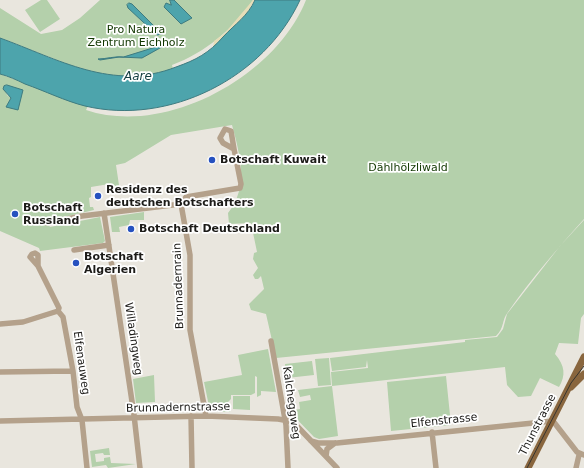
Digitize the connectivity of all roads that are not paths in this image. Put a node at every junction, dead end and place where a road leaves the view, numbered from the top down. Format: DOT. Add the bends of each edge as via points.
graph roads {
  1 [pos="234,149"];
  2 [pos="180,204"];
  3 [pos="104,213"];
  4 [pos="47,224"];
  5 [pos="109,245"];
  6 [pos="74,250"];
  7 [pos="38,266"];
  8 [pos="58,311"];
  9 [pos="0,324"];
  10 [pos="271,341"];
  11 [pos="584,357"];
  12 [pos="73,371"];
  13 [pos="0,372"];
  14 [pos="584,374"];
  15 [pos="567,392"];
  16 [pos="191,416"];
  17 [pos="206,416"];
  18 [pos="134,418"];
  19 [pos="82,420"];
  20 [pos="286,420"];
  21 [pos="0,421"];
  22 [pos="553,421"];
  23 [pos="432,432"];
  24 [pos="311,441"];
  25 [pos="337,443"];
  26 [pos="582,455"];
  27 [pos="326,456"];
  28 [pos="87,468"];
  29 [pos="140,468"];
  30 [pos="192,468"];
  31 [pos="288,468"];
  32 [pos="337,468"];
  33 [pos="436,468"];
  34 [pos="528,468"];
  35 [pos="576,468"];
  1 -- 2 [label="street" via="240,188 186,197"];
  2 -- 3 [label="street"];
  2 -- 17 [label="street, Brunnadernrain" via="190,252 190,330"];
  3 -- 4 [label="street"];
  3 -- 5 [label="street, Willadingweg"];
  5 -- 6 [label="street"];
  5 -- 18 [label="street, Willadingweg"];
  7 -- 8 [label="street, Elfenauweg" via="59,308"];
  8 -- 9 [label="street" via="23,322"];
  8 -- 12 [label="street, Elfenauweg" via="66,328"];
  10 -- 20 [label="street, Kalcheggweg"];
  11 -- 15 [label="main road, Thunstrasse"];
  12 -- 13 [label="street"];
  12 -- 19 [label="street, Elfenauweg" via="77,407"];
  14 -- 15 [label="main road, Thunstrasse"];
  15 -- 22 [label="main road, Thunstrasse"];
  16 -- 17 [label="street, Brunnadernstrasse"];
  16 -- 18 [label="street, Brunnadernstrasse"];
  16 -- 30 [label="street"];
  17 -- 20 [label="street, Brunnadernstrasse" via="254,416"];
  18 -- 19 [label="street, Brunnadernstrasse"];
  18 -- 29 [label="street, Willadingweg"];
  19 -- 21 [label="street, Brunnadernstrasse"];
  19 -- 28 [label="street, Elfenauweg"];
  20 -- 24 [label="street, Brunnadernstrasse" via="295,424"];
  20 -- 31 [label="street, Kalcheggweg"];
  22 -- 23 [label="street, Elfenstrasse"];
  22 -- 26 [label="street"];
  22 -- 34 [label="main road, Thunstrasse"];
  23 -- 25 [label="street, Elfenstrasse"];
  23 -- 33 [label="street"];
  24 -- 25 [label="street, Elfenstrasse"];
  24 -- 27 [label="street, Brunnadernstrasse"];
  25 -- 27 [label="street" via="328,448"];
  26 -- 35 [label="street"];
  27 -- 32 [label="street, Brunnadernstrasse"];
}
